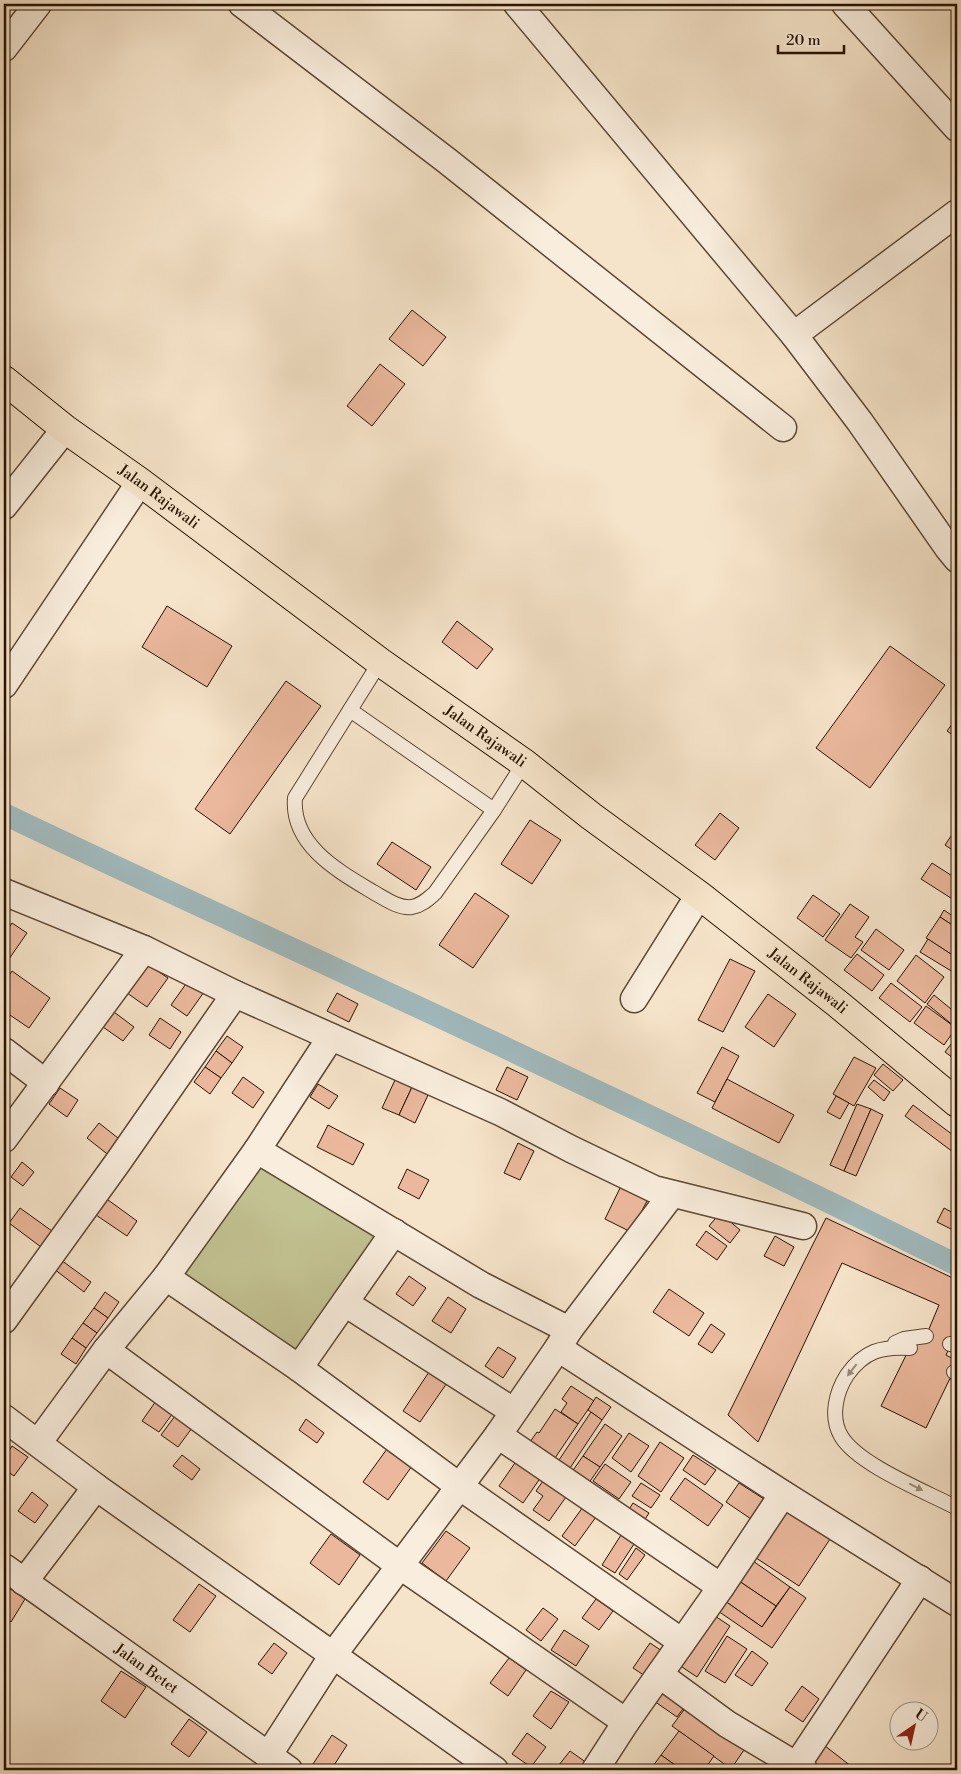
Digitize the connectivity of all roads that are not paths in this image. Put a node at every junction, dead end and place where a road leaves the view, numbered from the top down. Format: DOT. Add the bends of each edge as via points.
graph roads {
  1 [pos="38,4"];
  2 [pos="242,4"];
  3 [pos="517,4"];
  4 [pos="855,7"];
  5 [pos="4,48"];
  6 [pos="957,128"];
  7 [pos="957,213"];
  8 [pos="794,335"];
  9 [pos="4,380"];
  10 [pos="783,428"];
  11 [pos="65,429"];
  12 [pos="140,482"];
  13 [pos="4,506"];
  14 [pos="957,559"];
  15 [pos="380,662"];
  16 [pos="4,685"];
  17 [pos="350,710"];
  18 [pos="524,763"];
  19 [pos="494,810"];
  20 [pos="4,892"];
  21 [pos="699,895"];
  22 [pos="144,949"];
  23 [pos="235,994"];
  24 [pos="634,999"];
  25 [pos="331,1037"];
  26 [pos="4,1051"];
  27 [pos="46,1083"];
  28 [pos="957,1104"];
  29 [pos="4,1139"];
  30 [pos="257,1150"];
  31 [pos="672,1194"];
  32 [pos="803,1226"];
  33 [pos="394,1232"];
  34 [pos="166,1277"];
  35 [pos="345,1303"];
  36 [pos="4,1320"];
  37 [pos="926,1336"];
  38 [pos="564,1339"];
  39 [pos="910,1348"];
  40 [pos="880,1349"];
  41 [pos="106,1350"];
  42 [pos="299,1368"];
  43 [pos="513,1411"];
  44 [pos="4,1418"];
  45 [pos="498,1435"];
  46 [pos="38,1443"];
  47 [pos="459,1486"];
  48 [pos="96,1487"];
  49 [pos="783,1494"];
  50 [pos="957,1508"];
  51 [pos="399,1565"];
  52 [pos="14,1574"];
  53 [pos="920,1580"];
  54 [pos="721,1587"];
  55 [pos="957,1603"];
  56 [pos="682,1642"];
  57 [pos="333,1655"];
  58 [pos="660,1675"];
  59 [pos="626,1722"];
  60 [pos="279,1763"];
  61 [pos="801,1768"];
  62 [pos="494,1770"];
  63 [pos="595,1770"];
  1 -- 5 [label="street"];
  2 -- 10 [label="street" via="446,160"];
  3 -- 8 [label="street"];
  4 -- 6 [label="street"];
  7 -- 8 [label="street"];
  8 -- 14 [label="street"];
  9 -- 11 [label="main road, Jalan Rajawali"];
  11 -- 12 [label="main road, Jalan Rajawali"];
  11 -- 13 [label="street"];
  12 -- 15 [label="main road, Jalan Rajawali"];
  12 -- 16 [label="street"];
  15 -- 17 [label="lane"];
  15 -- 18 [label="main road, Jalan Rajawali"];
  17 -- 19 [label="lane"];
  17 -- 19 [label="lane" via="295,798 298,826 332,867 397,905 411,907 423,903 435,893"];
  18 -- 19 [label="lane"];
  18 -- 21 [label="main road, Jalan Rajawali"];
  20 -- 22 [label="street"];
  21 -- 24 [label="street"];
  21 -- 28 [label="main road, Jalan Rajawali" via="838,1004"];
  22 -- 23 [label="street"];
  22 -- 27 [label="street"];
  23 -- 25 [label="street"];
  23 -- 36 [label="street"];
  25 -- 30 [label="street"];
  25 -- 31 [label="street" via="500,1112 638,1182"];
  26 -- 27 [label="street"];
  27 -- 29 [label="street"];
  30 -- 33 [label="street"];
  30 -- 34 [label="street"];
  31 -- 32 [label="street"];
  31 -- 38 [label="street"];
  33 -- 35 [label="street"];
  33 -- 38 [label="street"];
  34 -- 41 [label="street"];
  34 -- 42 [label="street"];
  35 -- 42 [label="street"];
  35 -- 43 [label="street"];
  37 -- 40 [label="lane" via="904,1339"];
  38 -- 43 [label="street"];
  38 -- 49 [label="street"];
  39 -- 40 [label="lane"];
  40 -- 50 [label="lane, one-way" via="853,1366 844,1380 836,1405 842,1437 872,1464"];
  41 -- 46 [label="street"];
  41 -- 51 [label="street"];
  42 -- 47 [label="street"];
  43 -- 45 [label="street"];
  44 -- 46 [label="street"];
  45 -- 47 [label="street"];
  45 -- 54 [label="street"];
  46 -- 48 [label="street"];
  47 -- 51 [label="street"];
  47 -- 56 [label="street"];
  48 -- 52 [label="street"];
  48 -- 57 [label="street"];
  49 -- 53 [label="street"];
  49 -- 54 [label="street"];
  51 -- 57 [label="street"];
  51 -- 59 [label="street"];
  52 -- 60 [label="street, Jalan Betet"];
  53 -- 55 [label="street"];
  53 -- 61 [label="street"];
  54 -- 56 [label="street"];
  56 -- 58 [label="street"];
  57 -- 60 [label="street"];
  57 -- 62 [label="street"];
  58 -- 59 [label="street"];
  58 -- 61 [label="street" via="727,1724"];
  59 -- 63 [label="street"];
}
